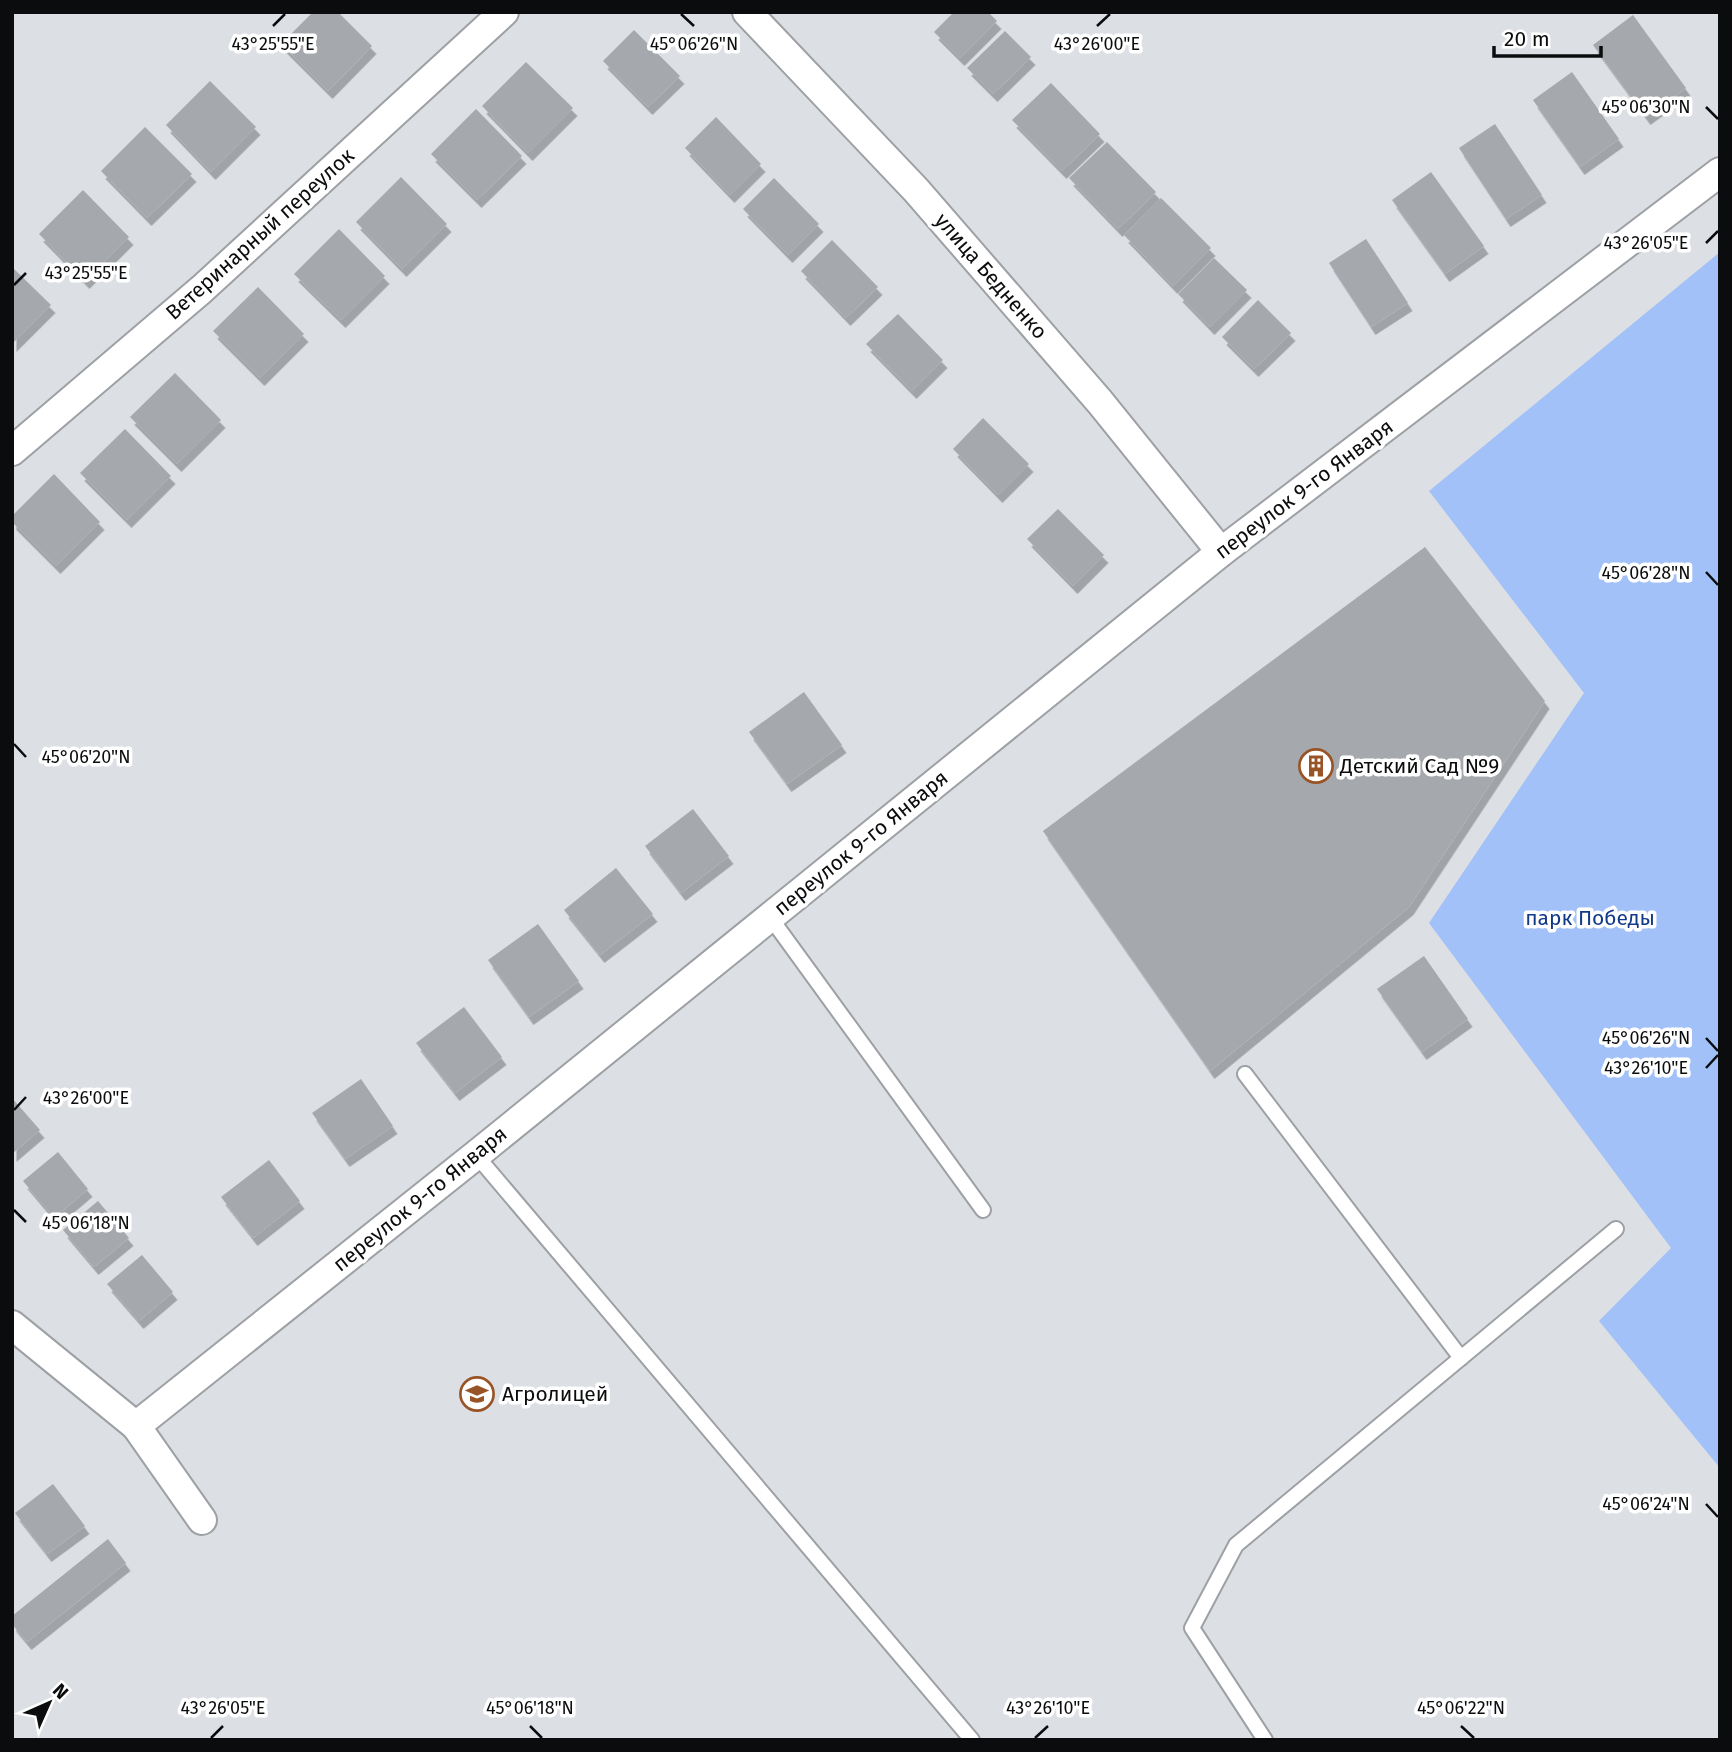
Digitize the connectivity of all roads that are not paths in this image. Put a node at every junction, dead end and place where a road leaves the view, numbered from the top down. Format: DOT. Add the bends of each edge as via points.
graph roads {
  1 [pos="504,12"];
  2 [pos="747,12"];
  3 [pos="1720,173"];
  4 [pos="12,451"];
  5 [pos="1221,552"];
  6 [pos="770,917"];
  7 [pos="1245,1074"];
  8 [pos="476,1155"];
  9 [pos="984,1210"];
  10 [pos="1616,1229"];
  11 [pos="12,1325"];
  12 [pos="1461,1358"];
  13 [pos="136,1426"];
  14 [pos="202,1520"];
  15 [pos="972,1740"];
  16 [pos="1265,1740"];
  1 -- 4 [label="street, Ветеринарный переулок" via="202,289"];
  2 -- 5 [label="street, улица Бедненко" via="916,190 1100,402"];
  3 -- 5 [label="street, переулок 9-го Января"];
  5 -- 6 [label="street, переулок 9-го Января"];
  6 -- 8 [label="street, переулок 9-го Января"];
  6 -- 9 [label="lane"];
  7 -- 12 [label="lane"];
  8 -- 13 [label="street, переулок 9-го Января"];
  8 -- 15 [label="lane"];
  10 -- 12 [label="lane"];
  11 -- 13 [label="street"];
  12 -- 16 [label="lane" via="1236,1545 1192,1628"];
  13 -- 14 [label="street"];
}
